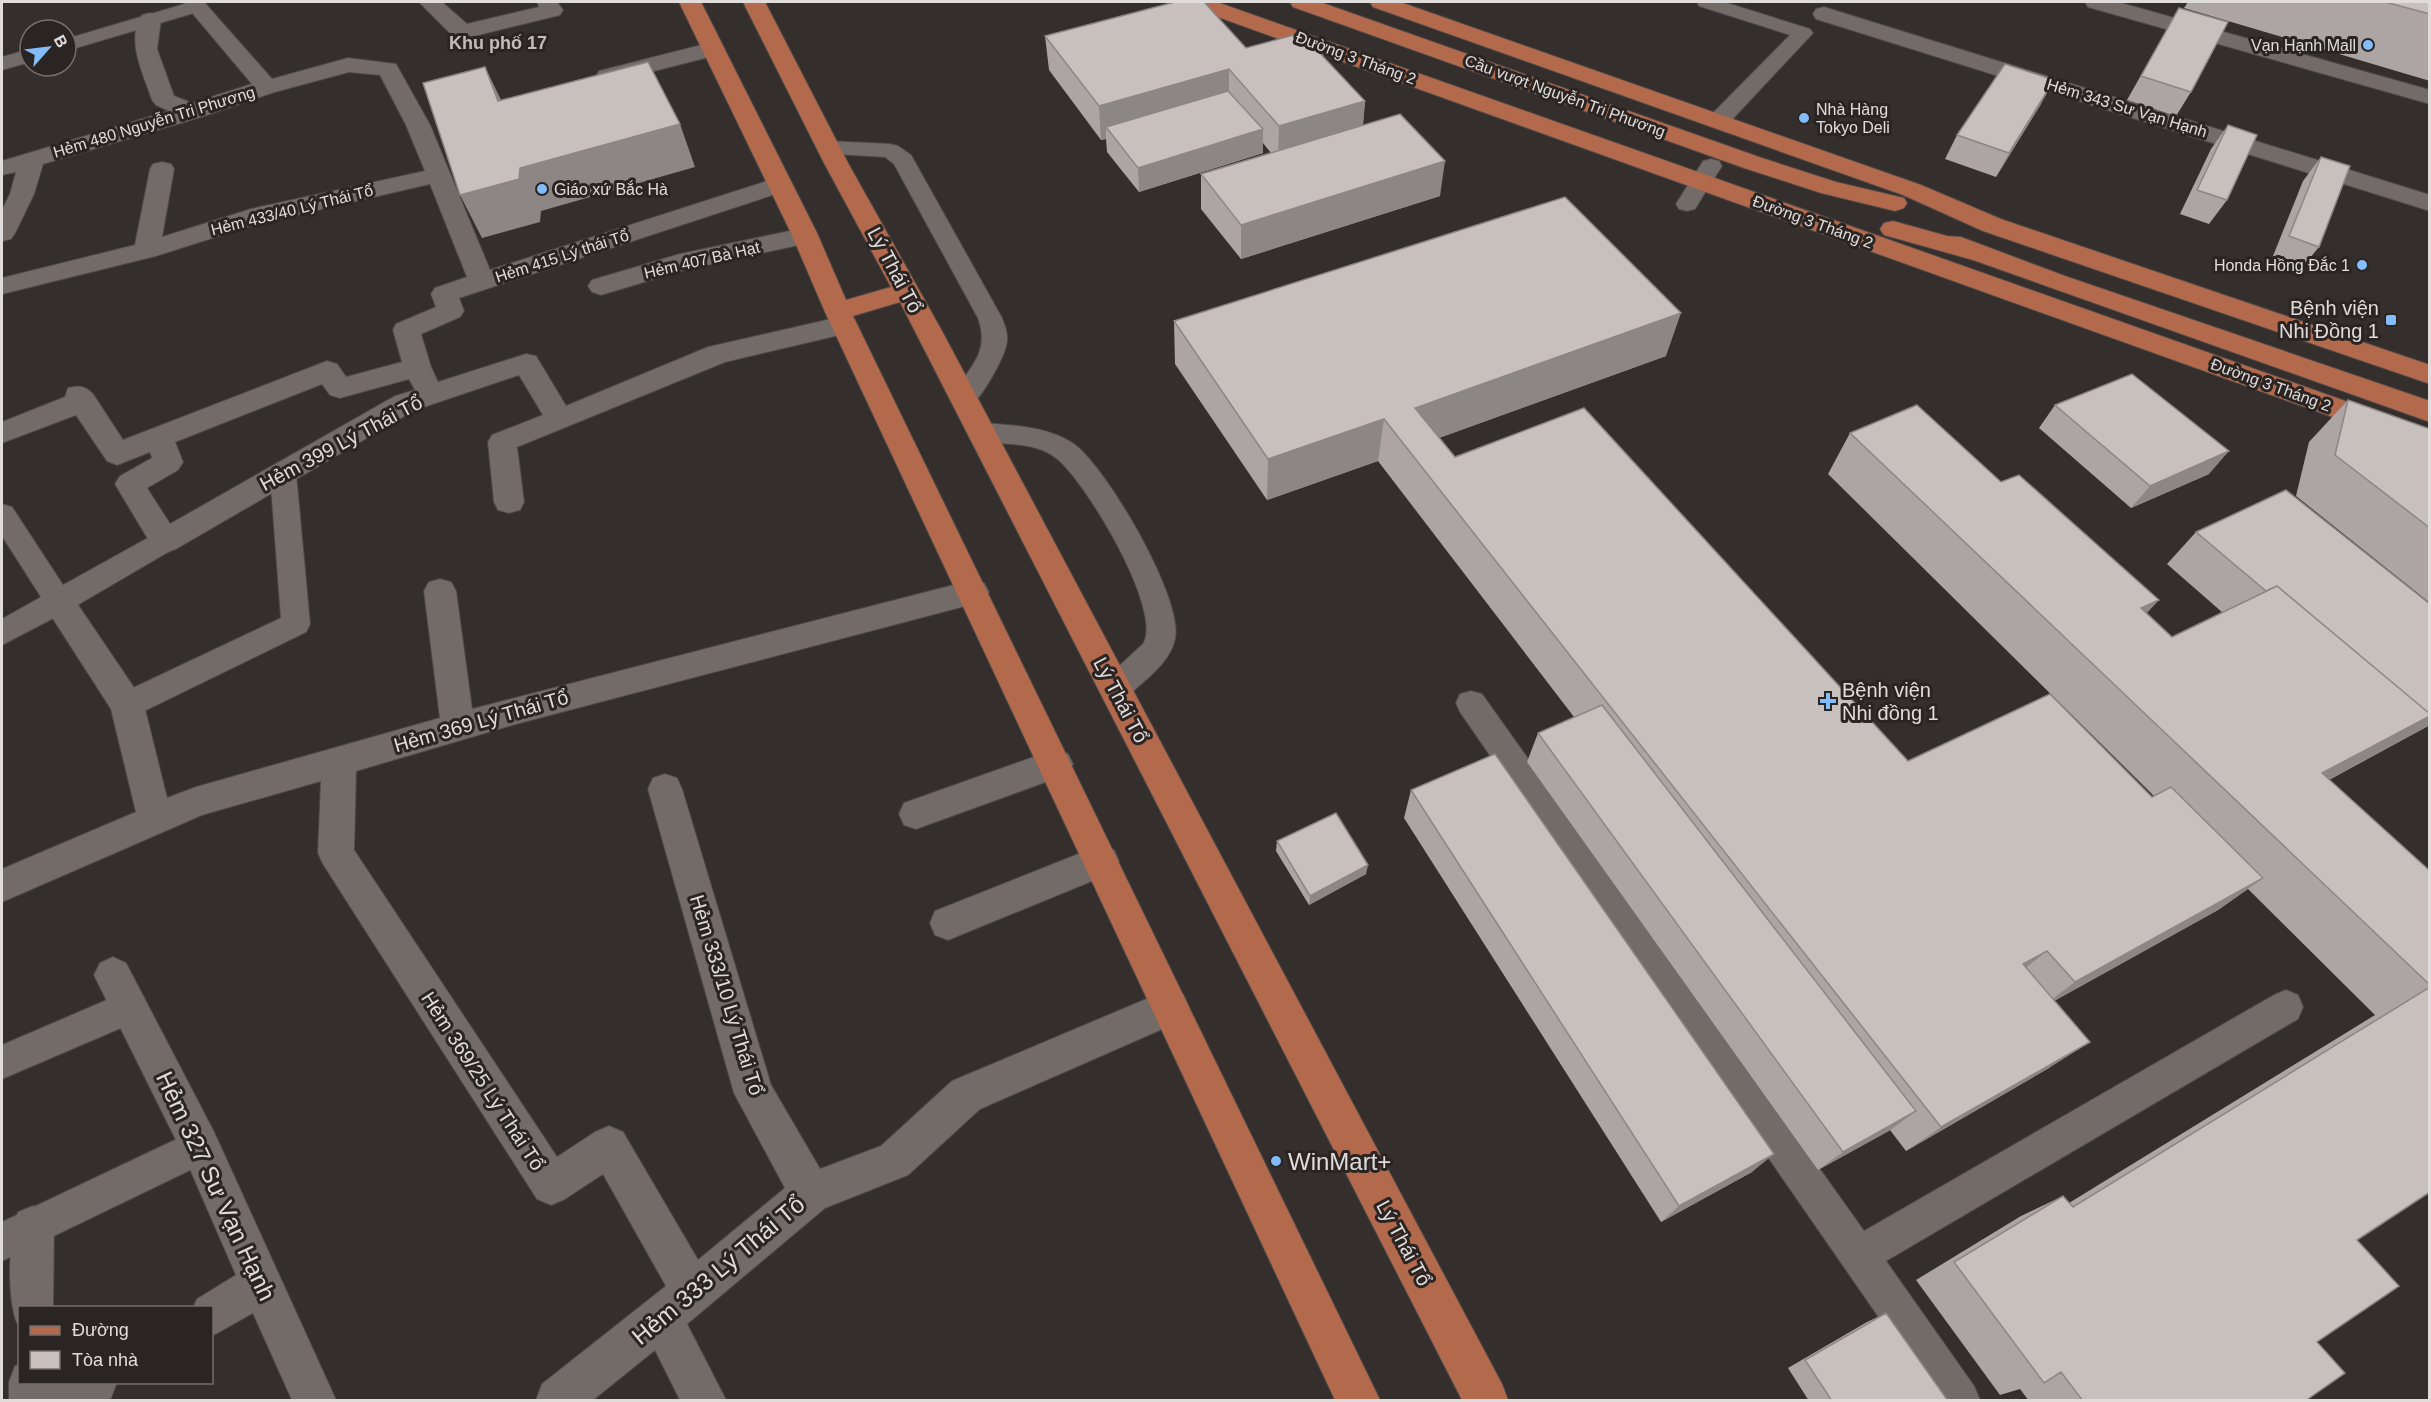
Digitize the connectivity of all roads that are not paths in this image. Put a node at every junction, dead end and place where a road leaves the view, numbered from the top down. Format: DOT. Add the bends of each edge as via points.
graph roads {
  1 [pos="430,2"];
  2 [pos="547,2"];
  3 [pos="690,2"];
  4 [pos="754,2"];
  5 [pos="1198,2"];
  6 [pos="1239,2"];
  7 [pos="1301,2"];
  8 [pos="1382,2"];
  9 [pos="1706,2"];
  10 [pos="2096,2"];
  11 [pos="195,4"];
  12 [pos="1828,8"];
  13 [pos="150,20"];
  14 [pos="1803,33"];
  15 [pos="78,41"];
  16 [pos="1345,46"];
  17 [pos="713,49"];
  18 [pos="18,59"];
  19 [pos="2,64"];
  20 [pos="588,81"];
  21 [pos="267,87"];
  22 [pos="2430,97"];
  23 [pos="193,112"];
  24 [pos="1719,120"];
  25 [pos="828,148"];
  26 [pos="32,160"];
  27 [pos="2,168"];
  28 [pos="162,169"];
  29 [pos="1706,174"];
  30 [pos="438,175"];
  31 [pos="779,185"];
  32 [pos="1830,188"];
  33 [pos="2430,203"];
  34 [pos="1687,204"];
  35 [pos="1992,225"];
  36 [pos="2,233"];
  37 [pos="804,236"];
  38 [pos="147,250"];
  39 [pos="1972,252"];
  40 [pos="482,282"];
  41 [pos="2,286"];
  42 [pos="601,286"];
  43 [pos="907,291"];
  44 [pos="2052,294"];
  45 [pos="841,319"];
  46 [pos="417,367"];
  47 [pos="2273,372"];
  48 [pos="2430,375"];
  49 [pos="431,394"];
  50 [pos="963,398"];
  51 [pos="2430,412"];
  52 [pos="560,420"];
  53 [pos="981,432"];
  54 [pos="2,433"];
  55 [pos="159,437"];
  56 [pos="2430,442"];
  57 [pos="283,473"];
  58 [pos="510,502"];
  59 [pos="2,514"];
  60 [pos="165,541"];
  61 [pos="440,591"];
  62 [pos="973,592"];
  63 [pos="59,602"];
  64 [pos="2,633"];
  65 [pos="1115,688"];
  66 [pos="1471,703"];
  67 [pos="127,705"];
  68 [pos="458,727"];
  69 [pos="339,761"];
  70 [pos="1056,764"];
  71 [pos="664,789"];
  72 [pos="916,813"];
  73 [pos="155,819"];
  74 [pos="1101,861"];
  75 [pos="2,886"];
  76 [pos="948,923"];
  77 [pos="121,991"];
  78 [pos="1170,1007"];
  79 [pos="2286,1007"];
  80 [pos="2,1062"];
  81 [pos="200,1146"];
  82 [pos="811,1193"];
  83 [pos="17,1234"];
  84 [pos="1860,1255"];
  85 [pos="262,1283"];
  86 [pos="677,1305"];
  87 [pos="32,1306"];
  88 [pos="213,1313"];
  89 [pos="31,1384"];
  90 [pos="93,1384"];
  91 [pos="31,1401"];
  92 [pos="64,1401"];
  93 [pos="314,1401"];
  94 [pos="558,1401"];
  95 [pos="704,1401"];
  96 [pos="1358,1401"];
  97 [pos="1486,1401"];
  98 [pos="1960,1401"];
  1 -- 2 [label="street" via="462,32 552,10"];
  3 -- 17 [label="main road"];
  4 -- 25 [label="main road, Lý Thái Tổ"];
  5 -- 16 [label="main road, Đường 3 Tháng 2"];
  6 -- 16 [label="main road, Đường 3 Tháng 2"];
  7 -- 32 [label="main road, Cầu vượt Nguyễn Tri Phương"];
  8 -- 24 [label="main road, Đường 3 Tháng 2"];
  9 -- 14 [label="lane"];
  10 -- 22 [label="street"];
  11 -- 13 [label="lane"];
  11 -- 21 [label="street, Hẻm 480 Nguyễn Tri Phương"];
  12 -- 14 [label="street"];
  12 -- 33 [label="street, Hẻm 343 Sư Vạn Hạnh"];
  13 -- 15 [label="lane"];
  13 -- 23 [label="street" via="146,49 164,100"];
  14 -- 24 [label="lane"];
  16 -- 29 [label="main road, Đường 3 Tháng 2"];
  17 -- 20 [label="street"];
  17 -- 31 [label="main road"];
  18 -- 19 [label="lane"];
  21 -- 23 [label="street, Hẻm 480 Nguyễn Tri Phương"];
  21 -- 30 [label="street" via="348,65 388,69 430,122"];
  23 -- 26 [label="street, Hẻm 480 Nguyễn Tri Phương"];
  24 -- 35 [label="main road, Đường 3 Tháng 2" via="1912,190"];
  25 -- 43 [label="main road, Lý Thái Tổ"];
  25 -- 50 [label="lane" via="890,151 903,160 990,318 997,340 993,353"];
  26 -- 27 [label="street, Hẻm 480 Nguyễn Tri Phương"];
  26 -- 36 [label="street" via="22,194"];
  28 -- 38 [label="street"];
  29 -- 34 [label="lane"];
  29 -- 39 [label="main road, Đường 3 Tháng 2"];
  29 -- 44 [label="main road, Đường 3 Tháng 2"];
  30 -- 38 [label="street, Hẻm 433/40 Lý Thái Tổ" via="251,218"];
  30 -- 40 [label="street"];
  31 -- 37 [label="main road"];
  31 -- 40 [label="street, Hẻm 415 Lý thái Tổ"];
  32 -- 35 [label="main road, Đường 3 Tháng 2"];
  32 -- 39 [label="main road, Đường 3 Tháng 2"];
  35 -- 48 [label="main road, Đường 3 Tháng 2"];
  37 -- 42 [label="street, Hẻm 407 Bà Hạt" via="680,262"];
  37 -- 45 [label="main road"];
  38 -- 41 [label="street, Hẻm 433/40 Lý Thái Tổ"];
  39 -- 44 [label="main road, Đường 3 Tháng 2"];
  40 -- 46 [label="street, Hẻm 415 Lý thái Tổ" via="444,294 451,311 406,330"];
  43 -- 45 [label="main road"];
  43 -- 50 [label="main road, Lý Thái Tổ"];
  44 -- 47 [label="main road, Đường 3 Tháng 2"];
  45 -- 52 [label="street" via="718,354"];
  45 -- 62 [label="main road"];
  46 -- 49 [label="street"];
  46 -- 55 [label="street" via="340,388 327,371"];
  47 -- 51 [label="main road, Đường 3 Tháng 2"];
  47 -- 56 [label="main road, Đường 3 Tháng 2"];
  49 -- 52 [label="street, Hẻm 399 Lý Thái Tổ" via="526,363"];
  49 -- 57 [label="street, Hẻm 399 Lý Thái Tổ" via="405,403"];
  50 -- 53 [label="main road, Lý Thái Tổ"];
  52 -- 58 [label="street" via="502,442"];
  53 -- 65 [label="main road, Lý Thái Tổ"];
  53 -- 65 [label="lane" via="1039,438 1066,452 1085,471 1125,534 1163,622 1161,639 1150,656"];
  54 -- 55 [label="street" via="81,398 117,454"];
  55 -- 60 [label="street" via="168,462 130,484"];
  57 -- 60 [label="street, Hẻm 399 Lý Thái Tổ"];
  57 -- 67 [label="lane" via="296,624"];
  59 -- 63 [label="lane"];
  60 -- 63 [label="lane, Hẻm 399 Lý Thái Tổ"];
  61 -- 68 [label="street"];
  62 -- 68 [label="street, Hẻm 369 Lý Thái Tổ"];
  62 -- 70 [label="main road"];
  63 -- 64 [label="lane, Hẻm 399 Lý Thái Tổ"];
  63 -- 67 [label="street"];
  65 -- 97 [label="main road, Lý Thái Tổ"];
  66 -- 84 [label="lane"];
  67 -- 73 [label="street"];
  68 -- 69 [label="street, Hẻm 369 Lý Thái Tổ"];
  69 -- 73 [label="street, Hẻm 369 Lý Thái Tổ" via="196,802"];
  69 -- 86 [label="street, Hẻm 369/25 Lý Thái Tổ" via="336,853 551,1185 609,1146"];
  70 -- 72 [label="street"];
  70 -- 74 [label="main road"];
  71 -- 82 [label="street, Hẻm 333/10 Lý Thái Tổ" via="753,1093"];
  73 -- 75 [label="street, Hẻm 369 Lý Thái Tổ"];
  74 -- 76 [label="street"];
  74 -- 78 [label="main road"];
  77 -- 80 [label="lane"];
  77 -- 81 [label="street, Hẻm 327 Sư Vạn Hạnh"];
  78 -- 82 [label="street, Hẻm 333 Lý Thái Tổ" via="966,1095 894,1161"];
  78 -- 96 [label="main road"];
  79 -- 84 [label="lane"];
  81 -- 83 [label="lane"];
  81 -- 85 [label="street, Hẻm 327 Sư Vạn Hạnh"];
  82 -- 86 [label="street, Hẻm 333 Lý Thái Tổ"];
  83 -- 87 [label="street"];
  84 -- 98 [label="lane"];
  85 -- 88 [label="street"];
  85 -- 93 [label="street, Hẻm 327 Sư Vạn Hạnh"];
  86 -- 94 [label="street, Hẻm 333 Lý Thái Tổ"];
  86 -- 95 [label="street"];
  89 -- 91 [label="street"];
  90 -- 92 [label="street"];
}
